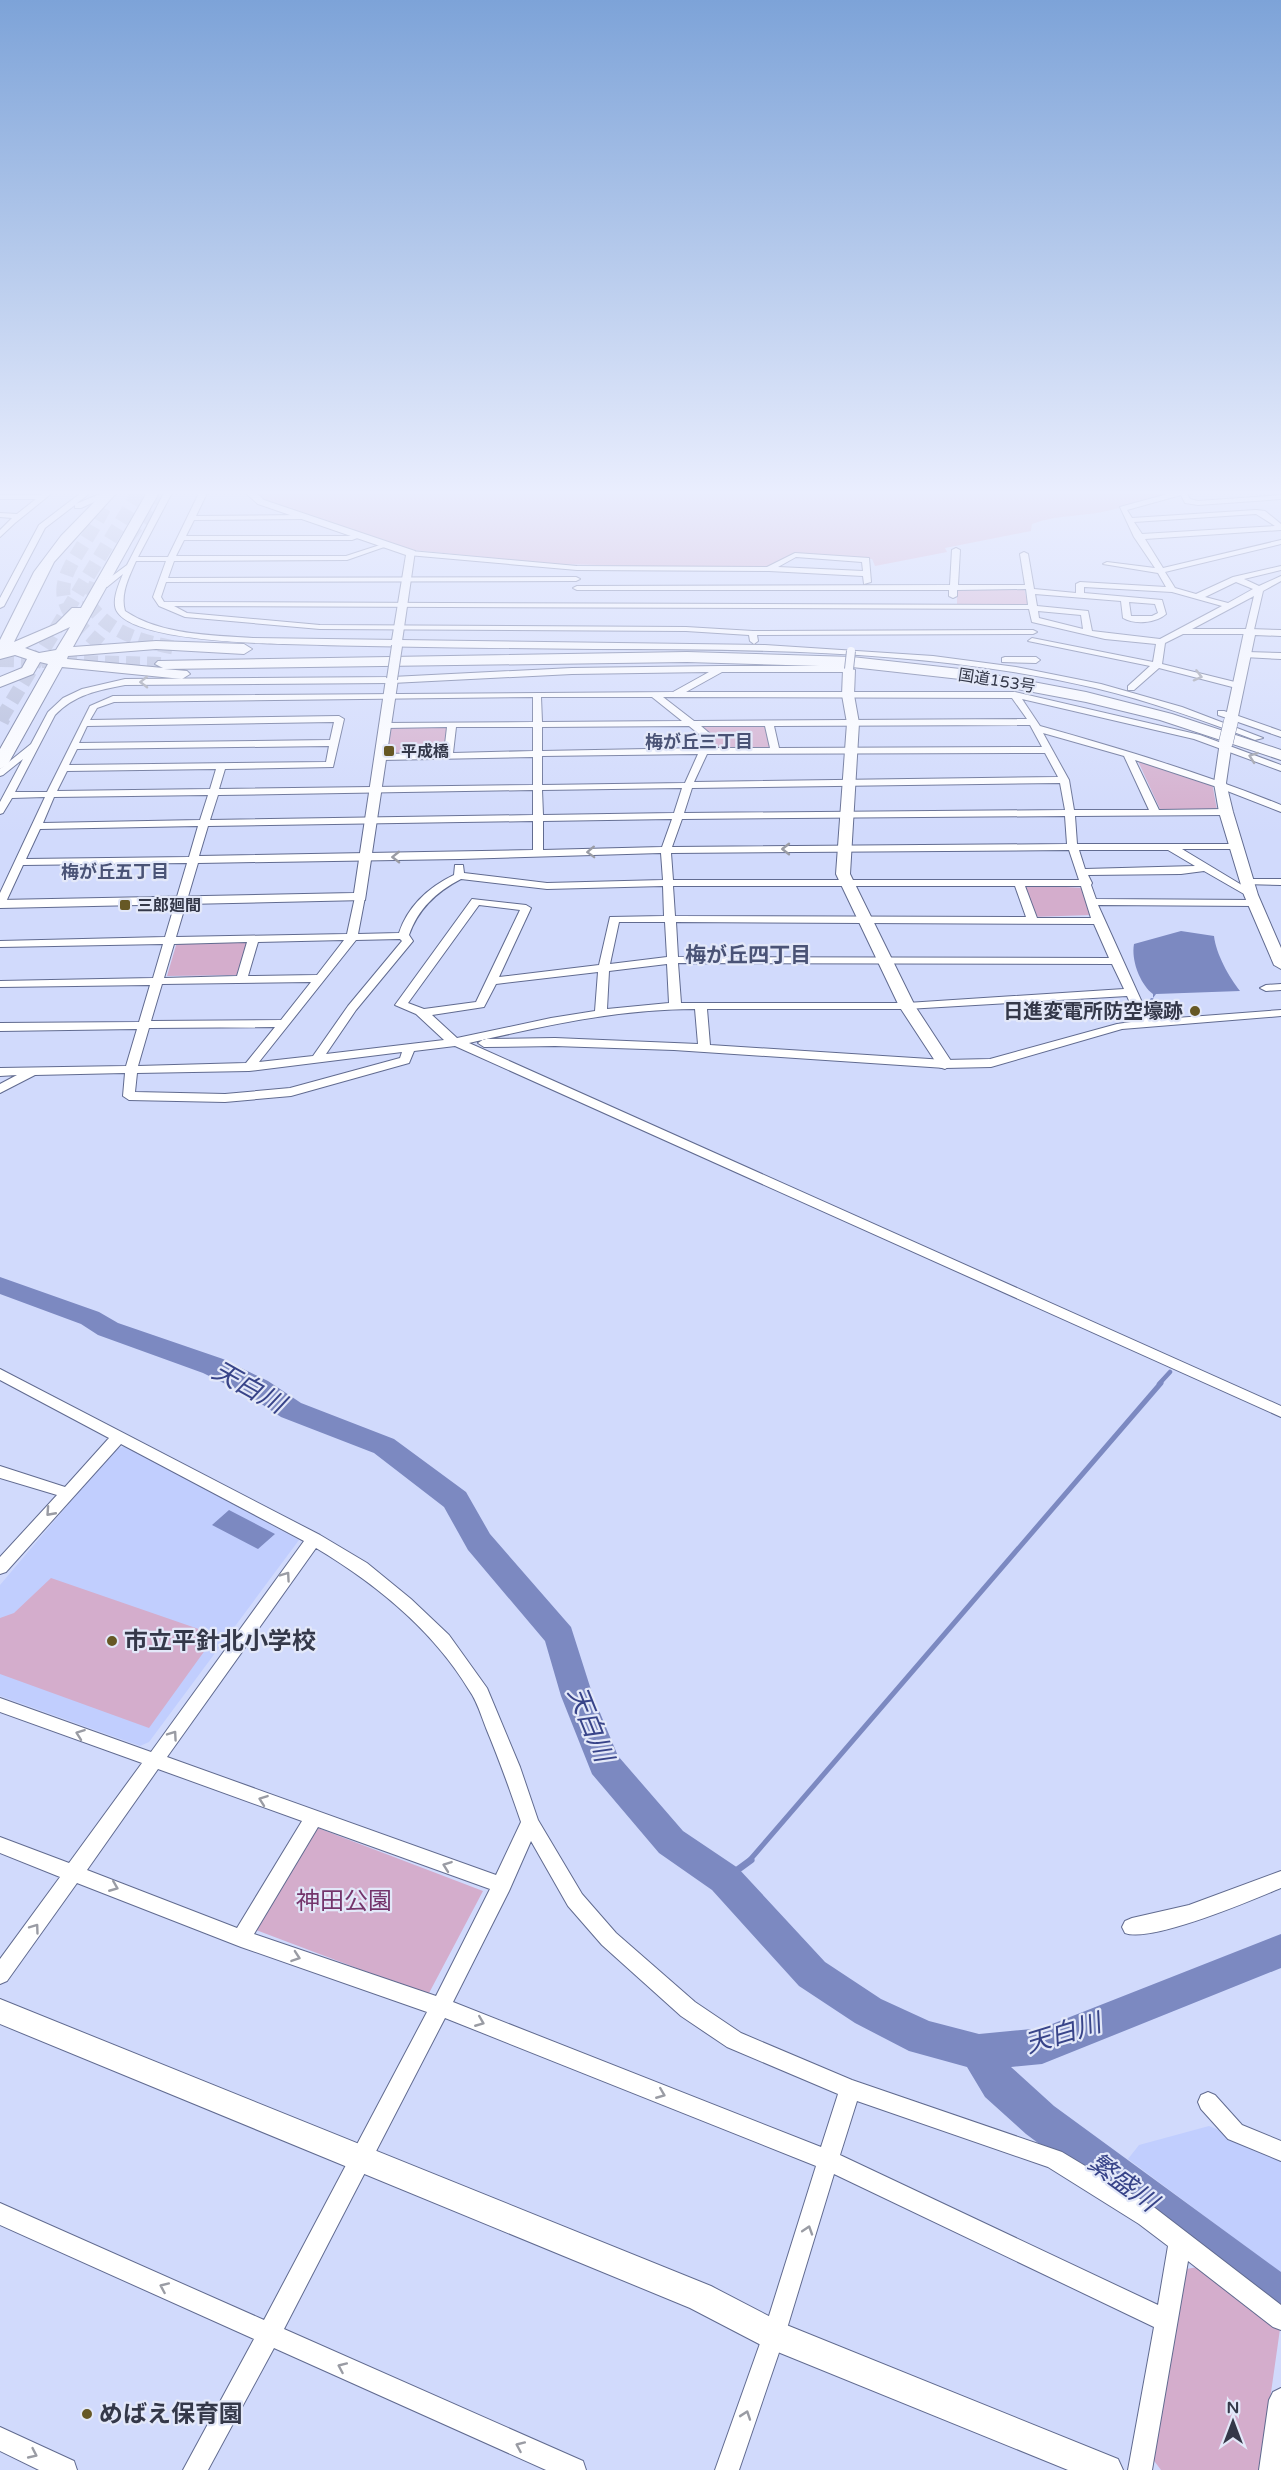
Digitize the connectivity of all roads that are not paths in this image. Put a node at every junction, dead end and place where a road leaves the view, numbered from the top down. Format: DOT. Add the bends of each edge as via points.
graph roads {
  1 [pos="27,604"];
  2 [pos="35,604"];
  3 [pos="82,604"];
  4 [pos="87,604"];
  5 [pos="93,604"];
  6 [pos="119,604"];
  7 [pos="162,604"];
  8 [pos="403,604"];
  9 [pos="407,604"];
  10 [pos="575,604"];
  11 [pos="681,604"];
  12 [pos="862,604"];
  13 [pos="1032,604"];
  14 [pos="1256,604"];
  15 [pos="1226,605"];
  16 [pos="952,607"];
  17 [pos="1033,608"];
  18 [pos="574,616"];
  19 [pos="684,616"];
  20 [pos="859,620"];
  21 [pos="1039,622"];
  22 [pos="18,623"];
  23 [pos="400,628"];
  24 [pos="1088,632"];
  25 [pos="1179,632"];
  26 [pos="753,633"];
  27 [pos="1250,633"];
  28 [pos="1281,633"];
  29 [pos="1033,636"];
  30 [pos="1161,642"];
  31 [pos="314,643"];
  32 [pos="397,645"];
  33 [pos="754,645"];
  34 [pos="571,646"];
  35 [pos="104,649"];
  36 [pos="851,650"];
  37 [pos="1247,655"];
  38 [pos="646,656"];
  39 [pos="1281,656"];
  40 [pos="27,657"];
  41 [pos="168,658"];
  42 [pos="1036,660"];
  43 [pos="966,661"];
  44 [pos="537,665"];
  45 [pos="1157,665"];
  46 [pos="1023,668"];
  47 [pos="720,669"];
  48 [pos="849,669"];
  49 [pos="392,679"];
  50 [pos="268,681"];
  51 [pos="0,682"];
  52 [pos="1239,686"];
  53 [pos="1131,688"];
  54 [pos="537,694"];
  55 [pos="390,695"];
  56 [pos="848,695"];
  57 [pos="1015,695"];
  58 [pos="656,696"];
  59 [pos="671,696"];
  60 [pos="1126,706"];
  61 [pos="1231,718"];
  62 [pos="84,723"];
  63 [pos="769,723"];
  64 [pos="853,723"];
  65 [pos="537,724"];
  66 [pos="690,724"];
  67 [pos="6,725"];
  68 [pos="386,725"];
  69 [pos="452,725"];
  70 [pos="1034,725"];
  71 [pos="1281,734"];
  72 [pos="1258,738"];
  73 [pos="334,743"];
  74 [pos="1226,744"];
  75 [pos="34,746"];
  76 [pos="73,746"];
  77 [pos="1281,747"];
  78 [pos="1047,750"];
  79 [pos="705,751"];
  80 [pos="775,751"];
  81 [pos="851,752"];
  82 [pos="1127,753"];
  83 [pos="537,754"];
  84 [pos="448,755"];
  85 [pos="1281,755"];
  86 [pos="381,757"];
  87 [pos="0,764"];
  88 [pos="221,767"];
  89 [pos="63,768"];
  90 [pos="1281,768"];
  91 [pos="0,773"];
  92 [pos="1064,780"];
  93 [pos="849,783"];
  94 [pos="1220,783"];
  95 [pos="688,786"];
  96 [pos="537,788"];
  97 [pos="377,790"];
  98 [pos="213,793"];
  99 [pos="9,795"];
  100 [pos="51,795"];
  101 [pos="1281,809"];
  102 [pos="0,811"];
  103 [pos="1226,812"];
  104 [pos="1070,813"];
  105 [pos="1156,813"];
  106 [pos="847,814"];
  107 [pos="679,816"];
  108 [pos="538,819"];
  109 [pos="372,822"];
  110 [pos="204,824"];
  111 [pos="36,826"];
  112 [pos="1074,846"];
  113 [pos="1170,846"];
  114 [pos="1237,846"];
  115 [pos="844,849"];
  116 [pos="666,850"];
  117 [pos="538,854"];
  118 [pos="460,856"];
  119 [pos="366,858"];
  120 [pos="193,860"];
  121 [pos="19,862"];
  122 [pos="1204,868"];
  123 [pos="1083,872"];
  124 [pos="459,876"];
  125 [pos="1281,882"];
  126 [pos="668,883"];
  127 [pos="846,883"];
  128 [pos="1019,883"];
  129 [pos="1087,884"];
  130 [pos="1251,893"];
  131 [pos="360,897"];
  132 [pos="181,901"];
  133 [pos="1093,903"];
  134 [pos="0,904"];
  135 [pos="670,920"];
  136 [pos="865,920"];
  137 [pos="1032,920"];
  138 [pos="1098,921"];
  139 [pos="403,936"];
  140 [pos="352,938"];
  141 [pos="253,939"];
  142 [pos="169,940"];
  143 [pos="0,944"];
  144 [pos="672,960"];
  145 [pos="885,960"];
  146 [pos="1117,961"];
  147 [pos="1281,965"];
  148 [pos="604,968"];
  149 [pos="321,978"];
  150 [pos="242,980"];
  151 [pos="157,981"];
  152 [pos="494,981"];
  153 [pos="0,984"];
  154 [pos="1281,987"];
  155 [pos="1266,988"];
  156 [pos="1131,992"];
  157 [pos="675,1006"];
  158 [pos="700,1006"];
  159 [pos="907,1006"];
  160 [pos="601,1012"];
  161 [pos="423,1013"];
  162 [pos="1281,1014"];
  163 [pos="286,1023"];
  164 [pos="1145,1023"];
  165 [pos="144,1024"];
  166 [pos="0,1027"];
  167 [pos="457,1044"];
  168 [pos="704,1048"];
  169 [pos="409,1049"];
  170 [pos="317,1059"];
  171 [pos="945,1064"];
  172 [pos="249,1067"];
  173 [pos="131,1069"];
  174 [pos="35,1070"];
  175 [pos="0,1072"];
  176 [pos="0,1089"];
  177 [pos="0,1374"];
  178 [pos="1281,1412"];
  179 [pos="118,1438"];
  180 [pos="0,1472"];
  181 [pos="67,1493"];
  182 [pos="314,1539"];
  183 [pos="0,1568"];
  184 [pos="0,1705"];
  185 [pos="154,1761"];
  186 [pos="314,1818"];
  187 [pos="530,1822"];
  188 [pos="0,1845"];
  189 [pos="76,1872"];
  190 [pos="1281,1879"];
  191 [pos="502,1885"];
  192 [pos="1132,1927"];
  193 [pos="241,1938"];
  194 [pos="0,1975"];
  195 [pos="441,2007"];
  196 [pos="0,2011"];
  197 [pos="850,2089"];
  198 [pos="1208,2102"];
  199 [pos="1281,2151"];
  200 [pos="362,2159"];
  201 [pos="830,2161"];
  202 [pos="0,2214"];
  203 [pos="1180,2242"];
  204 [pos="1281,2319"];
  205 [pos="1167,2321"];
  206 [pos="270,2335"];
  207 [pos="774,2335"];
  208 [pos="1281,2400"];
  209 [pos="0,2439"];
  210 [pos="65,2470"];
  211 [pos="195,2470"];
  212 [pos="574,2470"];
  213 [pos="727,2470"];
  214 [pos="1107,2470"];
  215 [pos="1140,2470"];
  216 [pos="1271,2470"];
  1 -- 22 [label="highway"];
  2 -- 22 [label="highway"];
  3 -- 40 [label="highway" via="63,628 25,641"];
  4 -- 40 [label="highway"];
  5 -- 35 [label="highway" via="77,641 83,646"];
  6 -- 31 [label="street" via="130,619 147,627 214,637"];
  7 -- 23 [label="street" via="185,615 220,620"];
  8 -- 23 [label="street"];
  9 -- 18 [label="street"];
  10 -- 18 [label="street"];
  11 -- 19 [label="street"];
  12 -- 20 [label="street"];
  13 -- 17 [label="street"];
  14 -- 27 [label="street"];
  15 -- 25 [label="street"];
  16 -- 17 [label="street"];
  16 -- 20 [label="street"];
  17 -- 21 [label="street"];
  17 -- 24 [label="street" via="1085,613"];
  18 -- 19 [label="street"];
  18 -- 19 [label="street"];
  18 -- 23 [label="street"];
  18 -- 34 [label="street"];
  19 -- 20 [label="street" via="751,608"];
  19 -- 26 [label="street"];
  20 -- 26 [label="street"];
  20 -- 29 [label="street"];
  20 -- 36 [label="street"];
  21 -- 24 [label="street"];
  21 -- 29 [label="street"];
  22 -- 40 [label="highway"];
  23 -- 32 [label="street"];
  24 -- 30 [label="street"];
  25 -- 27 [label="street"];
  25 -- 30 [label="street"];
  26 -- 33 [label="street"];
  27 -- 28 [label="street"];
  27 -- 37 [label="street"];
  29 -- 42 [label="street" via="1040,658"];
  29 -- 45 [label="street"];
  30 -- 45 [label="street"];
  31 -- 32 [label="street"];
  31 -- 41 [label="street" via="188,641"];
  32 -- 34 [label="street"];
  32 -- 49 [label="street, bridge"];
  33 -- 34 [label="street"];
  33 -- 36 [label="street"];
  35 -- 40 [label="highway"];
  35 -- 41 [label="highway"];
  35 -- 44 [label="highway" via="140,661 204,669"];
  36 -- 43 [label="street"];
  36 -- 48 [label="street, bridge"];
  37 -- 39 [label="street"];
  37 -- 52 [label="street"];
  38 -- 41 [label="highway, 国道153号"];
  38 -- 41 [label="highway, 国道153号"];
  38 -- 44 [label="highway"];
  38 -- 60 [label="highway, 国道153号" via="894,666 1021,683"];
  38 -- 72 [label="highway, 国道153号" via="832,655 942,665 1076,688"];
  40 -- 41 [label="highway" via="82,664"];
  40 -- 51 [label="highway" via="28,671"];
  40 -- 67 [label="highway" via="38,677"];
  40 -- 87 [label="highway"];
  41 -- 44 [label="highway" via="371,672"];
  41 -- 50 [label="street" via="197,678"];
  42 -- 43 [label="street"];
  42 -- 46 [label="street"];
  43 -- 46 [label="street"];
  45 -- 52 [label="street, one-way"];
  45 -- 53 [label="street"];
  46 -- 53 [label="street"];
  46 -- 72 [label="street" via="1177,706"];
  47 -- 48 [label="street"];
  47 -- 49 [label="street"];
  47 -- 59 [label="street"];
  48 -- 56 [label="street"];
  48 -- 60 [label="highway"];
  49 -- 50 [label="street"];
  49 -- 55 [label="street"];
  50 -- 75 [label="street, one-way" via="100,686 59,704"];
  52 -- 61 [label="street"];
  53 -- 61 [label="street"];
  54 -- 55 [label="street"];
  54 -- 58 [label="street"];
  54 -- 65 [label="street"];
  55 -- 62 [label="street" via="113,699 94,706"];
  55 -- 68 [label="street"];
  56 -- 57 [label="street"];
  56 -- 59 [label="street"];
  56 -- 64 [label="street"];
  57 -- 70 [label="street"];
  57 -- 74 [label="street"];
  58 -- 59 [label="street"];
  58 -- 66 [label="street"];
  60 -- 85 [label="highway, 国道153号"];
  61 -- 71 [label="street"];
  61 -- 74 [label="street, bridge"];
  62 -- 73 [label="street" via="339,719"];
  62 -- 76 [label="street"];
  63 -- 64 [label="street"];
  63 -- 66 [label="street"];
  63 -- 80 [label="street"];
  64 -- 70 [label="street"];
  64 -- 81 [label="street"];
  65 -- 66 [label="street"];
  65 -- 69 [label="street"];
  65 -- 83 [label="street"];
  66 -- 79 [label="street" via="710,738"];
  68 -- 69 [label="street"];
  68 -- 86 [label="street"];
  69 -- 84 [label="street"];
  70 -- 78 [label="street"];
  70 -- 82 [label="street"];
  72 -- 77 [label="highway, 国道153号"];
  73 -- 76 [label="street"];
  73 -- 88 [label="street" via="330,765"];
  90 -- 74 [label="street, one-way"];
  74 -- 94 [label="street"];
  75 -- 91 [label="street" via="18,754 11,768"];
  75 -- 99 [label="street"];
  76 -- 89 [label="street"];
  78 -- 81 [label="street"];
  78 -- 92 [label="street"];
  79 -- 80 [label="street"];
  79 -- 83 [label="street"];
  79 -- 95 [label="street"];
  80 -- 81 [label="street"];
  81 -- 93 [label="street"];
  82 -- 94 [label="street"];
  82 -- 105 [label="street"];
  83 -- 84 [label="street"];
  83 -- 96 [label="street"];
  84 -- 86 [label="street"];
  86 -- 97 [label="street"];
  88 -- 89 [label="street"];
  88 -- 98 [label="street"];
  89 -- 100 [label="street"];
  92 -- 93 [label="street"];
  92 -- 104 [label="street"];
  93 -- 95 [label="street"];
  93 -- 106 [label="street"];
  94 -- 101 [label="street"];
  94 -- 103 [label="street"];
  95 -- 96 [label="street"];
  95 -- 107 [label="street"];
  96 -- 97 [label="street"];
  96 -- 108 [label="street"];
  97 -- 98 [label="street"];
  97 -- 109 [label="street"];
  98 -- 100 [label="street"];
  98 -- 110 [label="street"];
  99 -- 100 [label="street"];
  99 -- 102 [label="street"];
  100 -- 111 [label="street"];
  103 -- 105 [label="street"];
  103 -- 114 [label="street"];
  104 -- 105 [label="street"];
  104 -- 106 [label="street"];
  104 -- 112 [label="street" via="1070,839"];
  106 -- 107 [label="street"];
  106 -- 115 [label="street"];
  107 -- 108 [label="street"];
  107 -- 116 [label="street"];
  108 -- 109 [label="street"];
  108 -- 117 [label="street"];
  109 -- 110 [label="street"];
  109 -- 119 [label="street"];
  110 -- 111 [label="street"];
  110 -- 120 [label="street"];
  111 -- 121 [label="street"];
  112 -- 113 [label="street"];
  112 -- 115 [label="street"];
  112 -- 123 [label="street"];
  113 -- 114 [label="street"];
  113 -- 122 [label="street"];
  114 -- 130 [label="street"];
  115 -- 116 [label="street, one-way"];
  115 -- 127 [label="street"];
  116 -- 117 [label="street, one-way"];
  116 -- 126 [label="street"];
  117 -- 118 [label="street"];
  118 -- 119 [label="street, one-way"];
  118 -- 124 [label="street"];
  119 -- 120 [label="street"];
  119 -- 131 [label="street"];
  120 -- 121 [label="street"];
  120 -- 132 [label="street"];
  121 -- 134 [label="street"];
  122 -- 123 [label="street" via="1181,872"];
  122 -- 130 [label="street"];
  123 -- 129 [label="street"];
  124 -- 126 [label="street" via="547,886"];
  124 -- 139 [label="street" via="432,891 407,923"];
  125 -- 130 [label="street"];
  126 -- 127 [label="street"];
  126 -- 135 [label="street"];
  127 -- 128 [label="street"];
  127 -- 136 [label="street"];
  128 -- 129 [label="street"];
  128 -- 137 [label="street"];
  129 -- 133 [label="street"];
  130 -- 133 [label="street"];
  130 -- 147 [label="street"];
  131 -- 132 [label="street"];
  131 -- 140 [label="street"];
  132 -- 134 [label="street"];
  132 -- 142 [label="street"];
  133 -- 138 [label="street"];
  135 -- 136 [label="street"];
  135 -- 144 [label="street"];
  135 -- 148 [label="street" via="614,919"];
  136 -- 137 [label="street"];
  136 -- 145 [label="street"];
  137 -- 138 [label="street"];
  138 -- 146 [label="street"];
  139 -- 140 [label="street"];
  139 -- 170 [label="street" via="408,941 352,1008"];
  140 -- 141 [label="street"];
  140 -- 149 [label="street"];
  141 -- 142 [label="street"];
  141 -- 150 [label="street"];
  142 -- 143 [label="street"];
  142 -- 151 [label="street"];
  144 -- 145 [label="street"];
  144 -- 148 [label="street"];
  144 -- 157 [label="street"];
  145 -- 146 [label="street"];
  145 -- 159 [label="street"];
  146 -- 156 [label="street"];
  148 -- 152 [label="street"];
  148 -- 160 [label="street"];
  149 -- 150 [label="street"];
  149 -- 163 [label="street"];
  150 -- 151 [label="street"];
  151 -- 153 [label="street"];
  151 -- 165 [label="street"];
  152 -- 161 [label="street" via="480,1005"];
  152 -- 161 [label="street" via="526,908 476,901 401,1005"];
  154 -- 155 [label="street"];
  156 -- 159 [label="street"];
  156 -- 164 [label="street"];
  157 -- 158 [label="street"];
  157 -- 160 [label="street"];
  158 -- 159 [label="street"];
  158 -- 168 [label="street"];
  159 -- 171 [label="street"];
  160 -- 167 [label="street"];
  161 -- 167 [label="street"];
  162 -- 164 [label="street"];
  163 -- 165 [label="street"];
  163 -- 172 [label="street"];
  164 -- 171 [label="street" via="1089,1034 991,1063"];
  165 -- 166 [label="street"];
  165 -- 173 [label="street"];
  167 -- 168 [label="street" via="545,1042"];
  167 -- 169 [label="street"];
  167 -- 178 [label="street"];
  168 -- 171 [label="street"];
  169 -- 170 [label="street"];
  169 -- 173 [label="street" via="405,1060 291,1092 225,1098 129,1096"];
  170 -- 172 [label="street"];
  172 -- 173 [label="street"];
  173 -- 174 [label="street"];
  174 -- 175 [label="street"];
  174 -- 176 [label="street"];
  177 -- 179 [label="street"];
  179 -- 181 [label="street"];
  179 -- 182 [label="street"];
  180 -- 181 [label="street"];
  181 -- 183 [label="street, one-way"];
  185 -- 182 [label="street, one-way"];
  182 -- 187 [label="street" via="361,1567 443,1640 478,1688"];
  185 -- 184 [label="street, one-way"];
  186 -- 185 [label="street, one-way"];
  185 -- 189 [label="street"];
  191 -- 186 [label="street, one-way"];
  186 -- 193 [label="street"];
  187 -- 191 [label="street"];
  187 -- 197 [label="street" via="575,1900 648,1977 734,2040"];
  188 -- 189 [label="street"];
  189 -- 193 [label="street, one-way"];
  194 -- 189 [label="street, one-way"];
  190 -- 192 [label="street" via="1157,1923"];
  191 -- 195 [label="street"];
  193 -- 195 [label="street, one-way"];
  195 -- 200 [label="street"];
  195 -- 201 [label="street, one-way"];
  196 -- 200 [label="street"];
  197 -- 201 [label="street"];
  197 -- 203 [label="street" via="1054,2159 1147,2216"];
  198 -- 199 [label="street" via="1235,2132"];
  200 -- 206 [label="street"];
  200 -- 207 [label="street" via="700,2297"];
  201 -- 205 [label="street"];
  207 -- 201 [label="street, one-way"];
  206 -- 202 [label="street, one-way"];
  203 -- 204 [label="street"];
  203 -- 205 [label="street"];
  205 -- 215 [label="street"];
  206 -- 211 [label="street"];
  212 -- 206 [label="street, one-way"];
  213 -- 207 [label="street, one-way"];
  207 -- 214 [label="street"];
  208 -- 216 [label="street"];
  209 -- 210 [label="street, one-way"];
}
